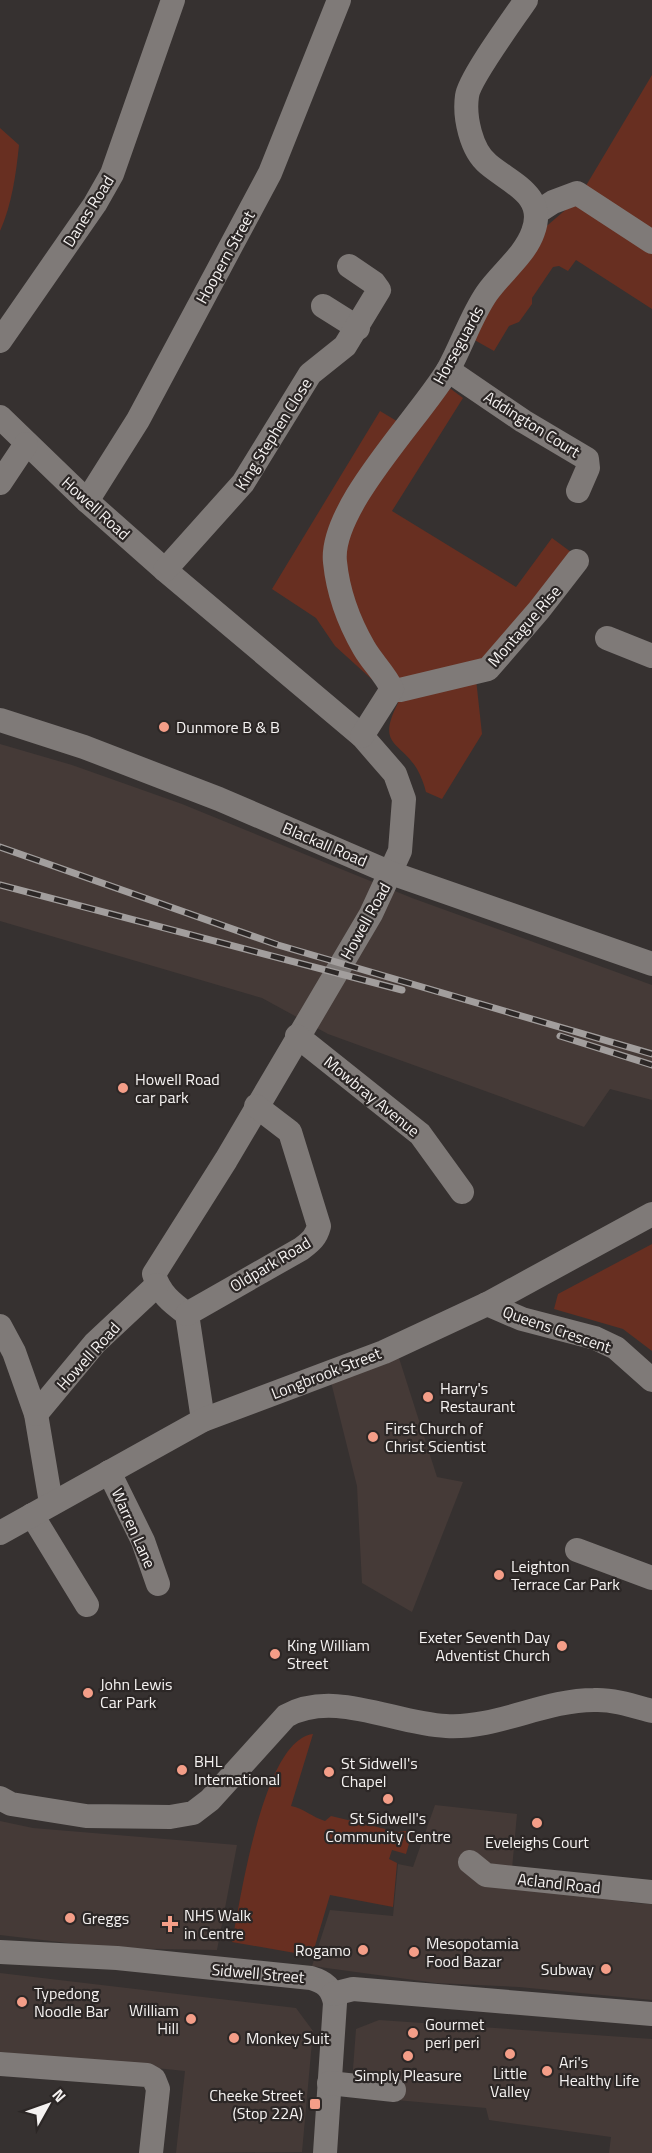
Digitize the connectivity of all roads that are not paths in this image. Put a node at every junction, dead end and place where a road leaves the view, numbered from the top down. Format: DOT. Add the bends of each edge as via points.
graph roads {
  1 [pos="173,0"];
  2 [pos="339,0"];
  3 [pos="526,0"];
  4 [pos="536,213"];
  5 [pos="652,242"];
  6 [pos="349,266"];
  7 [pos="323,306"];
  8 [pos="358,328"];
  9 [pos="0,341"];
  10 [pos="448,370"];
  11 [pos="0,417"];
  12 [pos="26,444"];
  13 [pos="0,483"];
  14 [pos="578,491"];
  15 [pos="87,501"];
  16 [pos="577,561"];
  17 [pos="165,570"];
  18 [pos="607,638"];
  19 [pos="652,656"];
  20 [pos="392,689"];
  21 [pos="0,720"];
  22 [pos="362,736"];
  23 [pos="391,873"];
  24 [pos="652,964"];
  25 [pos="303,1026"];
  26 [pos="256,1106"];
  27 [pos="462,1192"];
  28 [pos="652,1214"];
  29 [pos="156,1280"];
  30 [pos="487,1304"];
  31 [pos="187,1314"];
  32 [pos="0,1326"];
  33 [pos="652,1380"];
  34 [pos="36,1414"];
  35 [pos="202,1419"];
  36 [pos="109,1472"];
  37 [pos="41,1509"];
  38 [pos="0,1533"];
  39 [pos="577,1551"];
  40 [pos="652,1578"];
  41 [pos="158,1584"];
  42 [pos="87,1605"];
  43 [pos="652,1711"];
  44 [pos="0,1798"];
  45 [pos="470,1862"];
  46 [pos="652,1892"];
  47 [pos="0,1952"];
  48 [pos="333,1994"];
  49 [pos="652,2014"];
  50 [pos="0,2064"];
  51 [pos="329,2083"];
  52 [pos="394,2090"];
  53 [pos="152,2153"];
  54 [pos="324,2153"];
  1 -- 9 [label="street, Danes Road" via="112,174"];
  2 -- 15 [label="street, Hoopern Street" via="266,182 138,420"];
  3 -- 4 [label="street" via="469,88 467,114 479,154 527,191"];
  4 -- 5 [label="street" via="577,193"];
  4 -- 10 [label="street, Horseguards" via="534,231 486,294"];
  6 -- 8 [label="street, King Stephen Close" via="379,290"];
  7 -- 8 [label="street"];
  8 -- 17 [label="street, King Stephen Close" via="336,356 310,374 243,483"];
  10 -- 14 [label="street, Addington Court" via="587,459 588,468"];
  10 -- 20 [label="street, Horseguards" via="355,500 338,539 335,560 340,592 364,648"];
  11 -- 12 [label="street, Howell Road"];
  12 -- 13 [label="street"];
  12 -- 15 [label="street, Howell Road"];
  15 -- 17 [label="street, Howell Road"];
  16 -- 20 [label="street, Montague Rise" via="488,669"];
  17 -- 22 [label="street, Howell Road"];
  18 -- 19 [label="street"];
  20 -- 22 [label="street"];
  21 -- 23 [label="street, Blackall Road" via="198,791"];
  22 -- 23 [label="street, Howell Road" via="395,774 404,799 400,851"];
  23 -- 24 [label="street, Blackall Road"];
  23 -- 25 [label="street, Howell Road" via="371,914"];
  25 -- 26 [label="street, Howell Road"];
  25 -- 27 [label="street, Mowbray Avenue" via="420,1134"];
  26 -- 29 [label="street, Howell Road"];
  26 -- 31 [label="street, Oldpark Road" via="290,1132 318,1232 301,1249"];
  28 -- 30 [label="street, Longbrook Street"];
  29 -- 31 [label="street" via="169,1300"];
  29 -- 34 [label="street, Howell Road" via="95,1343"];
  30 -- 33 [label="street, Queens Crescent" via="522,1319 595,1338 616,1348"];
  30 -- 35 [label="street, Longbrook Street" via="384,1352"];
  31 -- 35 [label="street"];
  32 -- 34 [label="street" via="14,1352"];
  34 -- 37 [label="street"];
  35 -- 36 [label="street, Longbrook Street"];
  36 -- 37 [label="street, Longbrook Street"];
  36 -- 41 [label="street, Warren Lane" via="143,1541"];
  37 -- 38 [label="street, Longbrook Street"];
  37 -- 42 [label="street"];
  39 -- 40 [label="street"];
  43 -- 44 [label="street" via="594,1700 459,1727 318,1706 298,1709 281,1722 210,1800 193,1813 170,1817 86,1816 11,1804"];
  45 -- 46 [label="street, Acland Road" via="486,1875"];
  47 -- 48 [label="street, Sidwell Street" via="312,1978 325,1982"];
  48 -- 49 [label="street" via="353,1989"];
  48 -- 51 [label="street"];
  50 -- 53 [label="street" via="147,2075 154,2079 158,2089"];
  51 -- 52 [label="street"];
  51 -- 54 [label="street"];
}
